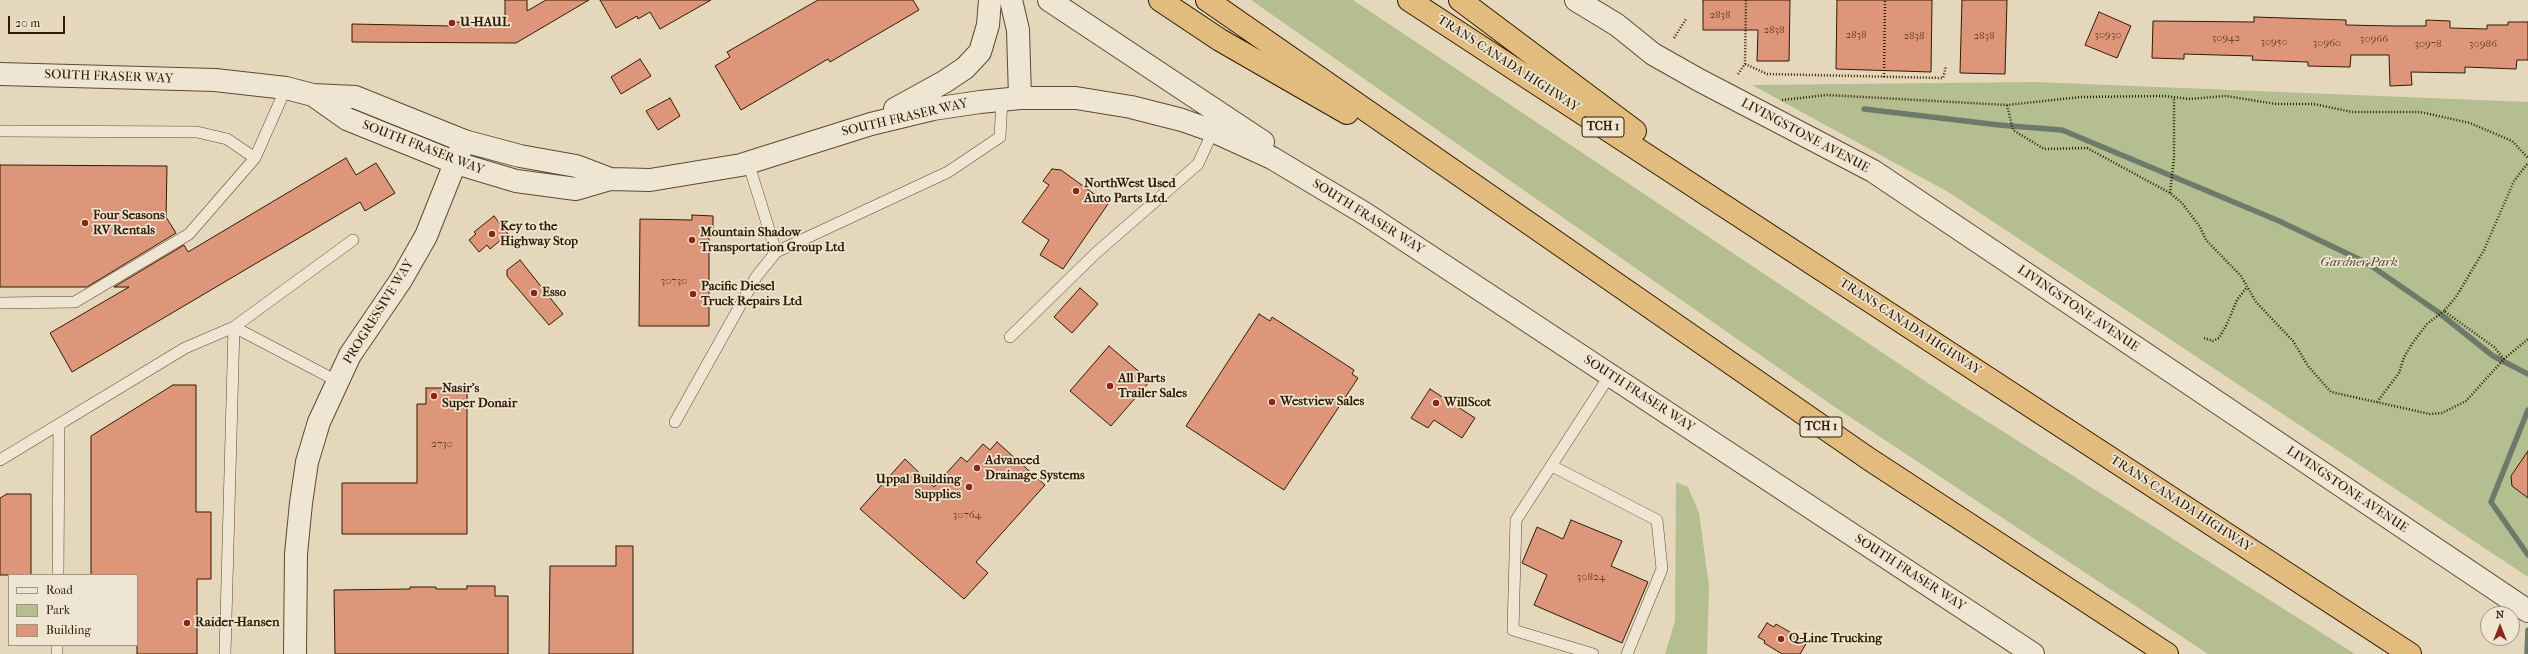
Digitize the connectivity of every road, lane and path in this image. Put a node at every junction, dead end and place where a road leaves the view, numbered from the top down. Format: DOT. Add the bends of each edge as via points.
graph roads {
  1 [pos="990,0"];
  2 [pos="1011,0"];
  3 [pos="1049,0"];
  4 [pos="1160,0"];
  5 [pos="1207,0"];
  6 [pos="1409,0"];
  7 [pos="1460,0"];
  8 [pos="1576,0"];
  9 [pos="1601,0"];
  10 [pos="1746,0"];
  11 [pos="1885,0"];
  12 [pos="1686,19"];
  13 [pos="1617,25"];
  14 [pos="1674,38"];
  15 [pos="1745,64"];
  16 [pos="1946,66"];
  17 [pos="0,74"];
  18 [pos="1738,74"];
  19 [pos="1884,77"];
  20 [pos="286,88"];
  21 [pos="313,95"];
  22 [pos="2174,97"];
  23 [pos="1011,98"];
  24 [pos="1778,101"];
  25 [pos="2007,105"];
  26 [pos="0,131"];
  27 [pos="1213,131"];
  28 [pos="843,132"];
  29 [pos="464,141"];
  30 [pos="255,158"];
  31 [pos="2528,158"];
  32 [pos="748,162"];
  33 [pos="456,163"];
  34 [pos="2528,163"];
  35 [pos="610,179"];
  36 [pos="1481,190"];
  37 [pos="2170,193"];
  38 [pos="1364,213"];
  39 [pos="353,240"];
  40 [pos="776,252"];
  41 [pos="1798,253"];
  42 [pos="2248,287"];
  43 [pos="0,303"];
  44 [pos="2444,310"];
  45 [pos="234,327"];
  46 [pos="1010,337"];
  47 [pos="2204,338"];
  48 [pos="2528,339"];
  49 [pos="2504,359"];
  50 [pos="1610,375"];
  51 [pos="337,381"];
  52 [pos="2377,402"];
  53 [pos="675,422"];
  54 [pos="60,424"];
  55 [pos="0,460"];
  56 [pos="1552,466"];
  57 [pos="58,574"];
  58 [pos="2528,611"];
  59 [pos="225,654"];
  60 [pos="295,654"];
  61 [pos="1593,654"];
  62 [pos="1627,654"];
  63 [pos="2033,654"];
  64 [pos="2167,654"];
  65 [pos="2410,654"];
  1 -- 28 [label="street" via="988,25 980,52 964,68 922,96"];
  2 -- 23 [label="street" via="1018,30"];
  3 -- 38 [label="street" via="1293,162"];
  4 -- 36 [label="highway" via="1220,40"];
  5 -- 36 [label="highway, TCH 1"];
  6 -- 41 [label="highway, TRANS-CANADA HIGHWAY / TCH 1"];
  7 -- 41 [label="highway"];
  8 -- 13 [label="street, LIVINGSTONE AVENUE"];
  9 -- 13 [label="street, LIVINGSTONE AVENUE"];
  10 -- 15 [label="path"];
  11 -- 19 [label="path"];
  12 -- 14 [label="path"];
  13 -- 58 [label="street, LIVINGSTONE AVENUE" via="1653,54 1873,171"];
  15 -- 18 [label="path"];
  15 -- 19 [label="path" via="1767,74"];
  16 -- 19 [label="path" via="1943,78"];
  17 -- 20 [label="street, SOUTH FRASER WAY" via="215,80"];
  20 -- 21 [label="street, SOUTH FRASER WAY"];
  20 -- 30 [label="lane"];
  21 -- 29 [label="street, SOUTH FRASER WAY" via="355,97"];
  21 -- 33 [label="street, SOUTH FRASER WAY" via="347,119"];
  22 -- 25 [label="path" via="2081,97"];
  22 -- 31 [label="path" via="2226,96 2276,104 2314,104 2352,112 2420,112 2470,123 2512,141"];
  22 -- 37 [label="path" via="2174,158"];
  23 -- 27 [label="street, SOUTH FRASER WAY" via="1076,98 1102,102 1157,112"];
  23 -- 28 [label="street, SOUTH FRASER WAY" via="933,109"];
  23 -- 40 [label="lane" via="1000,137 955,168"];
  24 -- 25 [label="path" via="1827,95"];
  25 -- 37 [label="path" via="2013,130 2044,149 2087,148"];
  26 -- 30 [label="lane" via="197,132 226,139"];
  27 -- 38 [label="street, SOUTH FRASER WAY" via="1272,158"];
  27 -- 46 [label="lane" via="1198,164 1096,253"];
  28 -- 32 [label="street, SOUTH FRASER WAY"];
  29 -- 33 [label="street, PROGRESSIVE WAY"];
  29 -- 35 [label="street, SOUTH FRASER WAY" via="520,156 576,166"];
  30 -- 43 [label="lane" via="188,234 75,302"];
  32 -- 35 [label="street, SOUTH FRASER WAY" via="695,174 650,180"];
  32 -- 40 [label="lane"];
  33 -- 35 [label="street, SOUTH FRASER WAY" via="516,181 576,189"];
  33 -- 51 [label="street, PROGRESSIVE WAY" via="426,236 401,280 350,355"];
  34 -- 44 [label="path" via="2514,181 2484,250 2456,297"];
  36 -- 64 [label="highway, TCH 1" via="1868,460"];
  37 -- 42 [label="path" via="2200,227 2206,240 2241,276"];
  38 -- 50 [label="street, SOUTH FRASER WAY"];
  39 -- 45 [label="lane"];
  40 -- 53 [label="lane" via="756,277"];
  41 -- 65 [label="highway, TRANS-CANADA HIGHWAY / TCH 1"];
  42 -- 47 [label="path" via="2237,300 2219,338 2213,341"];
  42 -- 52 [label="path" via="2268,317 2292,341 2308,366 2331,392"];
  44 -- 49 [label="path" via="2494,347"];
  44 -- 52 [label="path" via="2427,324 2414,341 2404,357 2399,373"];
  45 -- 51 [label="lane"];
  45 -- 54 [label="lane" via="185,348"];
  45 -- 59 [label="lane"];
  48 -- 49 [label="path"];
  49 -- 52 [label="path" via="2466,401 2442,413 2430,414"];
  50 -- 56 [label="lane"];
  50 -- 63 [label="street, SOUTH FRASER WAY"];
  51 -- 60 [label="street, PROGRESSIVE WAY" via="319,422 307,462 296,554"];
  54 -- 55 [label="lane"];
  54 -- 57 [label="lane"];
  56 -- 61 [label="lane" via="1516,520 1513,630"];
  56 -- 62 [label="lane" via="1658,520 1662,569"];
}
